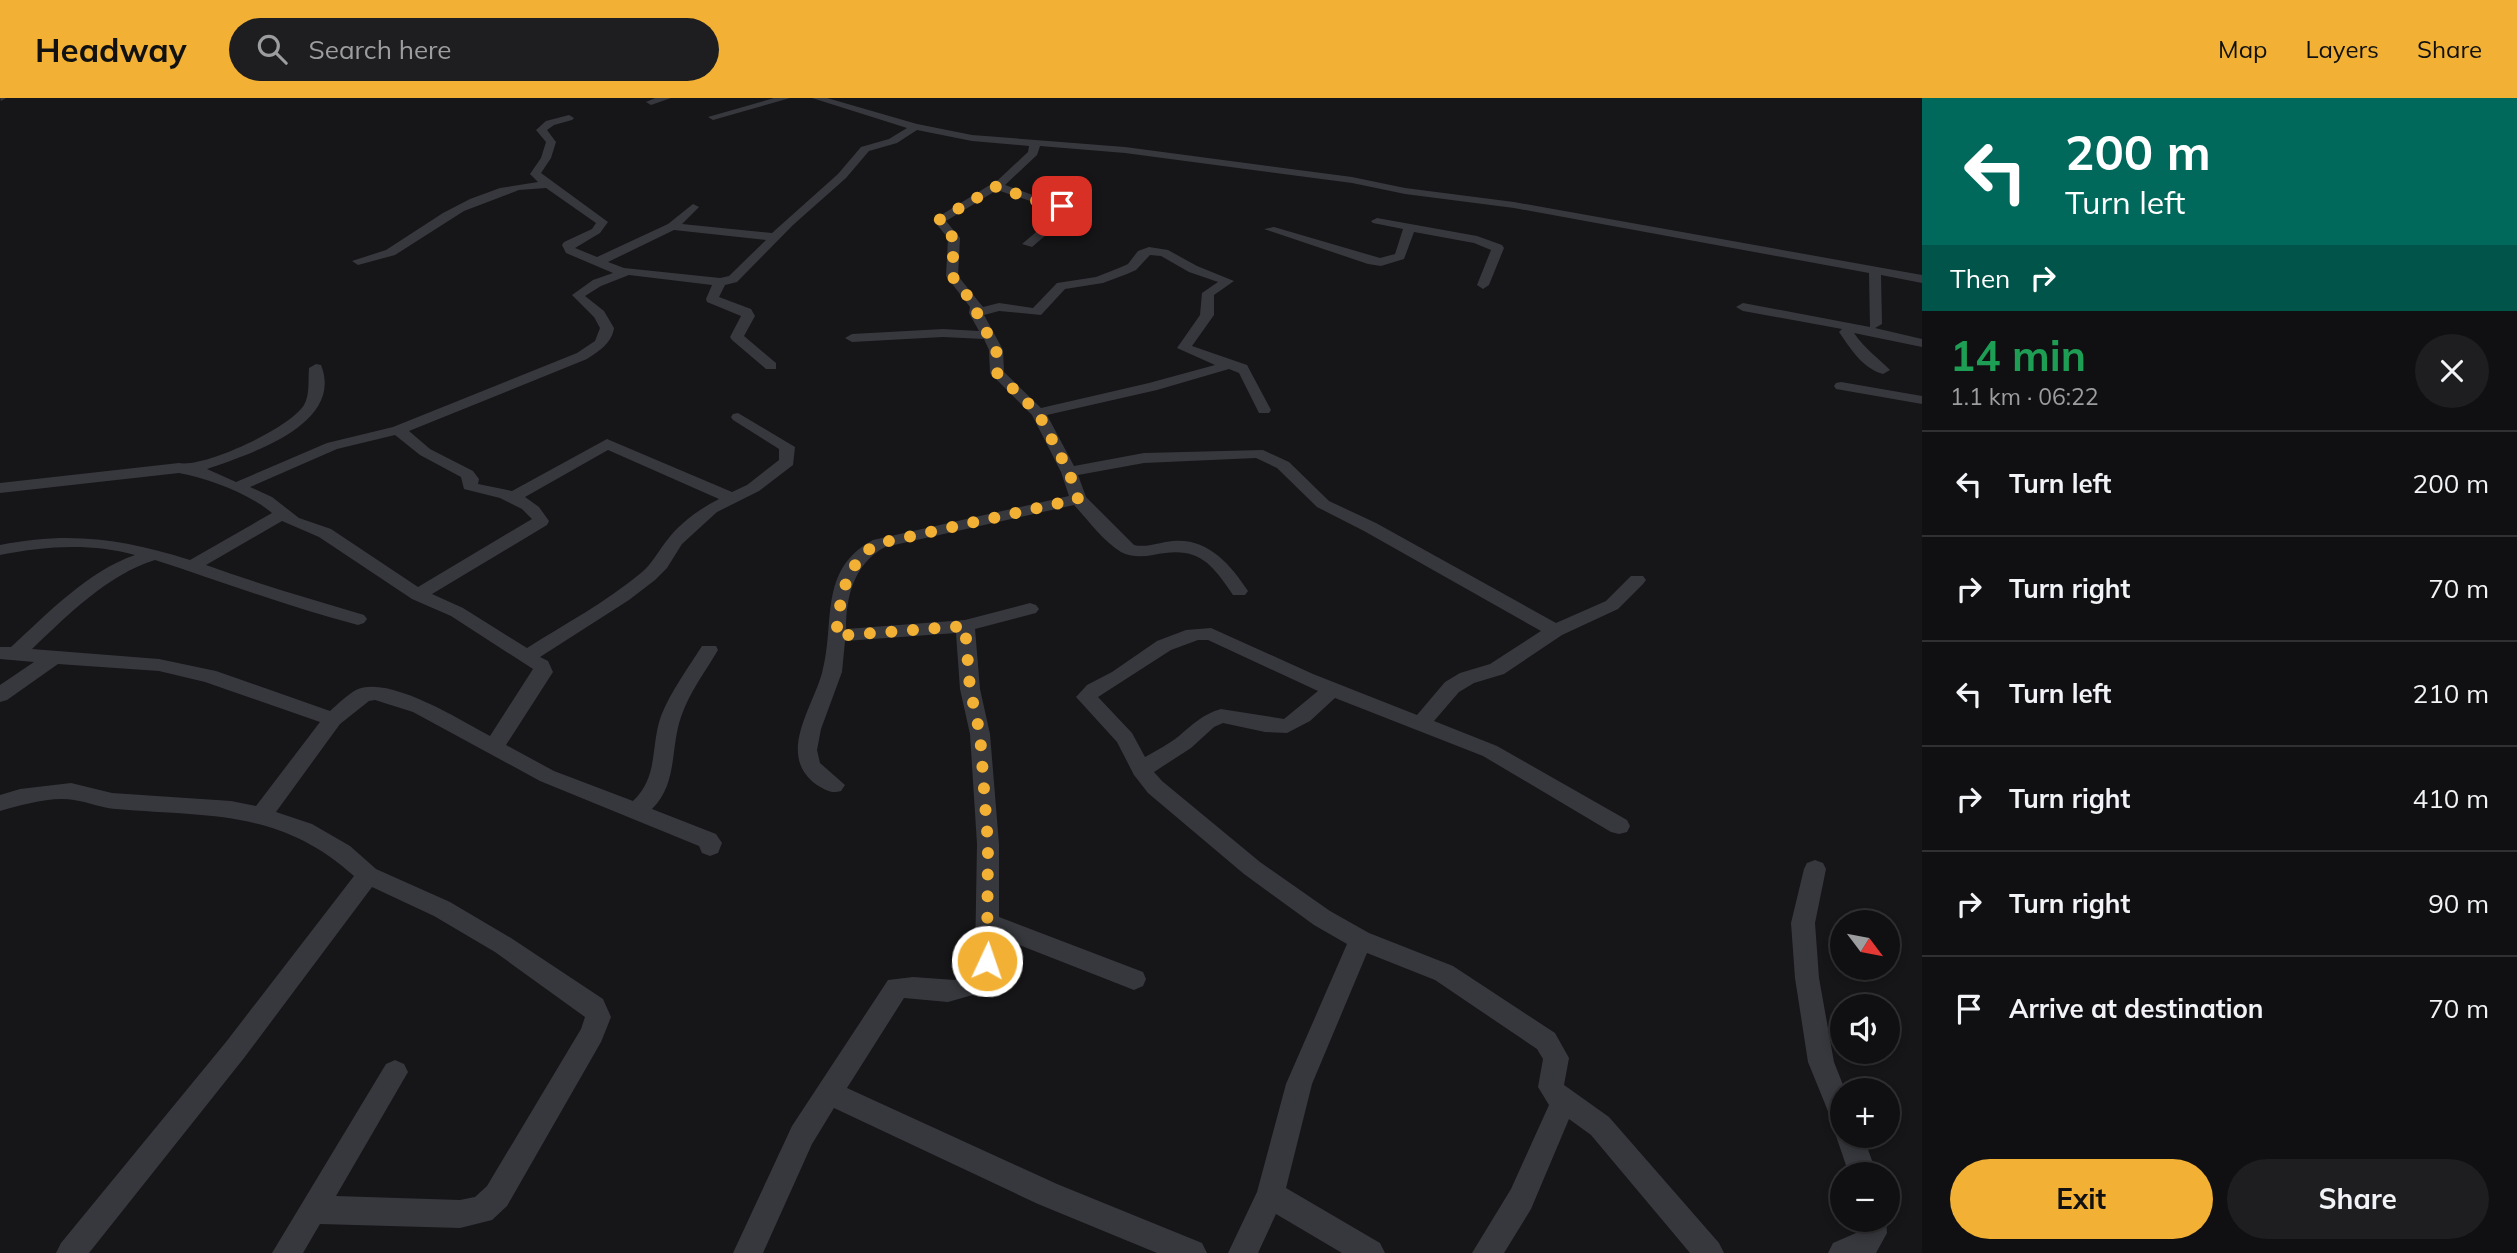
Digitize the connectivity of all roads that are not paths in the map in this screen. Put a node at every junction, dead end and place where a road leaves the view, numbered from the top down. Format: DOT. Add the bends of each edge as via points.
graph roads {
  1 [pos="666,98"];
  2 [pos="785,98"];
  3 [pos="817,98"];
  4 [pos="651,102"];
  5 [pos="713,117"];
  6 [pos="569,118"];
  7 [pos="915,127"];
  8 [pos="1035,144"];
  9 [pos="547,185"];
  10 [pos="997,186"];
  11 [pos="693,207"];
  12 [pos="1377,221"];
  13 [pos="672,226"];
  14 [pos="1410,227"];
  15 [pos="1270,229"];
  16 [pos="774,237"];
  17 [pos="1028,244"];
  18 [pos="358,261"];
  19 [pos="597,262"];
  20 [pos="1875,270"];
  21 [pos="622,272"];
  22 [pos="1922,279"];
  23 [pos="720,282"];
  24 [pos="1483,285"];
  25 [pos="1743,307"];
  26 [pos="976,313"];
  27 [pos="1865,327"];
  28 [pos="989,335"];
  29 [pos="852,338"];
  30 [pos="1922,344"];
  31 [pos="1229,365"];
  32 [pos="771,366"];
  33 [pos="316,369"];
  34 [pos="1883,370"];
  35 [pos="1841,386"];
  36 [pos="1922,400"];
  37 [pos="1264,410"];
  38 [pos="1038,413"];
  39 [pos="738,416"];
  40 [pos="398,430"];
  41 [pos="191,470"];
  42 [pos="1069,472"];
  43 [pos="237,487"];
  44 [pos="0,488"];
  45 [pos="512,498"];
  46 [pos="733,499"];
  47 [pos="1078,499"];
  48 [pos="282,514"];
  49 [pos="0,550"];
  50 [pos="135,553"];
  51 [pos="195,565"];
  52 [pos="1637,580"];
  53 [pos="1239,591"];
  54 [pos="418,595"];
  55 [pos="1030,609"];
  56 [pos="358,619"];
  57 [pos="965,626"];
  58 [pos="1555,631"];
  59 [pos="836,636"];
  60 [pos="709,650"];
  61 [pos="7,654"];
  62 [pos="528,656"];
  63 [pos="53,658"];
  64 [pos="1332,688"];
  65 [pos="0,695"];
  66 [pos="333,719"];
  67 [pos="1421,724"];
  68 [pos="494,747"];
  69 [pos="1141,770"];
  70 [pos="834,785"];
  71 [pos="0,803"];
  72 [pos="638,810"];
  73 [pos="261,815"];
  74 [pos="1619,826"];
  75 [pos="710,847"];
  76 [pos="1815,869"];
  77 [pos="368,875"];
  78 [pos="989,923"];
  79 [pos="1361,940"];
  80 [pos="1134,979"];
  81 [pos="396,1072"];
  82 [pos="1830,1084"];
  83 [pos="829,1093"];
  84 [pos="1563,1102"];
  85 [pos="1270,1195"];
  86 [pos="315,1210"];
  87 [pos="1873,1232"];
  88 [pos="71,1253"];
  89 [pos="287,1253"];
  90 [pos="748,1253"];
  91 [pos="1192,1253"];
  92 [pos="1242,1253"];
  93 [pos="1370,1253"];
  94 [pos="1487,1253"];
  95 [pos="1709,1253"];
  96 [pos="1843,1253"];
  1 -- 4 [label="street"];
  2 -- 5 [label="street"];
  3 -- 7 [label="street"];
  6 -- 9 [label="street" via="541,130 551,142 544,162 534,172"];
  7 -- 8 [label="street"];
  7 -- 16 [label="street" via="893,141 865,149"];
  8 -- 10 [label="street" via="1033,153"];
  8 -- 20 [label="street" via="1125,150 1352,180"];
  9 -- 18 [label="street" via="528,184 502,192 446,216 387,257"];
  9 -- 19 [label="street" via="602,222 596,231 568,245"];
  10 -- 17 [label="street" via="1069,209"];
  10 -- 26 [label="street" via="939,220 954,239 952,276"];
  11 -- 13 [label="street"];
  12 -- 14 [label="street"];
  13 -- 16 [label="street"];
  13 -- 19 [label="street"];
  14 -- 15 [label="street" via="1400,256 1381,262"];
  14 -- 24 [label="street" via="1498,248"];
  16 -- 23 [label="street" via="733,279"];
  19 -- 21 [label="street"];
  20 -- 22 [label="street"];
  20 -- 27 [label="street"];
  21 -- 23 [label="street"];
  21 -- 40 [label="street" via="578,295 601,316 607,332 599,345 543,373"];
  23 -- 32 [label="street" via="711,298 746,312 737,337"];
  25 -- 27 [label="street"];
  26 -- 28 [label="street"];
  26 -- 31 [label="street" via="999,307 1037,312 1061,286 1099,280 1132,267 1142,254 1157,251 1228,281 1208,293 1207,315 1184,348"];
  27 -- 30 [label="street"];
  27 -- 34 [label="street" via="1846,332 1861,355"];
  28 -- 29 [label="street"];
  28 -- 38 [label="street" via="997,354 997,373"];
  31 -- 37 [label="street" via="1245,371"];
  31 -- 38 [label="street" via="1164,385"];
  33 -- 41 [label="street" via="316,394 305,416 259,443"];
  35 -- 36 [label="street"];
  38 -- 42 [label="street"];
  39 -- 46 [label="street" via="789,451 787,462"];
  40 -- 43 [label="street" via="332,446"];
  40 -- 45 [label="street" via="425,452 467,474 475,489"];
  41 -- 43 [label="street"];
  41 -- 44 [label="street" via="128,472"];
  42 -- 47 [label="street"];
  42 -- 58 [label="street" via="1144,458 1258,453 1283,465 1323,504"];
  43 -- 48 [label="street" via="266,500"];
  45 -- 46 [label="street" via="607,444"];
  45 -- 54 [label="street" via="541,521"];
  46 -- 62 [label="street" via="711,509 675,541 661,564 623,596"];
  47 -- 53 [label="street" via="1128,549 1140,552 1191,546 1204,552"];
  47 -- 59 [label="street" via="876,544 846,578"];
  48 -- 51 [label="street"];
  48 -- 54 [label="street" via="325,533"];
  49 -- 50 [label="street" via="41,541 104,544"];
  50 -- 51 [label="street" via="158,554"];
  50 -- 61 [label="street"];
  51 -- 56 [label="street" via="258,590"];
  52 -- 58 [label="street" via="1612,605"];
  54 -- 62 [label="street" via="457,612"];
  55 -- 57 [label="street"];
  57 -- 59 [label="street"];
  57 -- 78 [label="street" via="970,689 980,734"];
  58 -- 67 [label="street" via="1497,669 1452,687"];
  59 -- 70 [label="street" via="833,669 807,745 813,770"];
  60 -- 72 [label="street" via="668,726 655,794"];
  61 -- 63 [label="street"];
  62 -- 68 [label="street" via="543,672"];
  63 -- 65 [label="street"];
  63 -- 66 [label="street" via="176,668"];
  64 -- 67 [label="street"];
  64 -- 69 [label="street" via="1287,726 1221,716 1207,722"];
  64 -- 69 [label="street" via="1211,634 1181,636 1086,697 1125,738"];
  66 -- 68 [label="street" via="363,695 376,693 420,707"];
  66 -- 73 [label="street"];
  67 -- 74 [label="street" via="1490,751"];
  68 -- 72 [label="street" via="547,776"];
  69 -- 79 [label="street" via="1154,787 1252,868"];
  71 -- 73 [label="street" via="71,791 112,801"];
  72 -- 75 [label="street" via="708,840"];
  73 -- 77 [label="street" via="304,830 342,852"];
  76 -- 82 [label="street" via="1803,923 1821,1062"];
  77 -- 86 [label="street" via="442,909 503,945 594,1007 598,1017 506,1183 482,1210 460,1214"];
  77 -- 88 [label="street"];
  78 -- 80 [label="street"];
  78 -- 83 [label="street" via="987,961 978,977 965,990 949,993 914,986 897,988"];
  79 -- 84 [label="street" via="1444,973 1546,1041 1556,1058 1550,1087"];
  79 -- 85 [label="street" via="1299,1084"];
  81 -- 86 [label="street"];
  83 -- 90 [label="street" via="802,1135"];
  83 -- 91 [label="street" via="1048,1194"];
  84 -- 94 [label="street" via="1521,1199"];
  84 -- 95 [label="street" via="1600,1126"];
  85 -- 92 [label="street"];
  85 -- 93 [label="street"];
  86 -- 89 [label="street"];
  87 -- 96 [label="street" via="1866,1243"];
}
